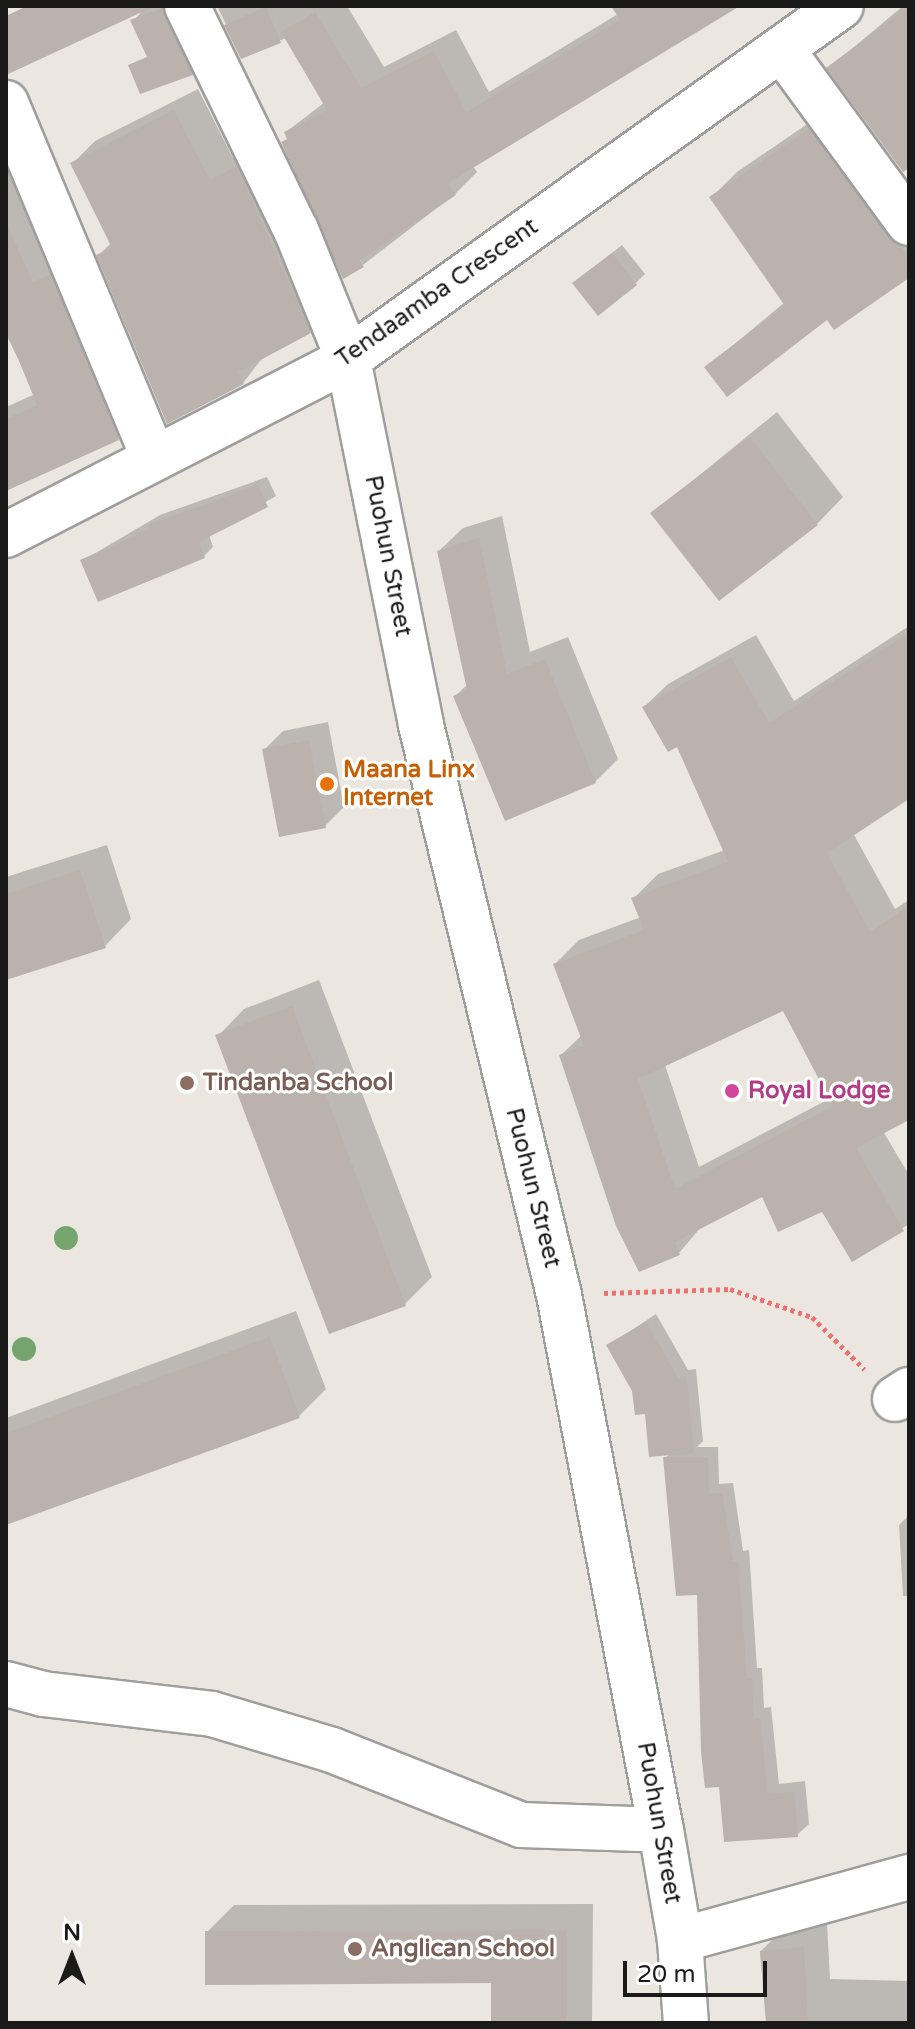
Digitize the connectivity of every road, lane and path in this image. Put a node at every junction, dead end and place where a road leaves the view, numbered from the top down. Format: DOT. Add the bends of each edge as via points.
graph roads {
  1 [pos="187,6"];
  2 [pos="841,6"];
  3 [pos="783,51"];
  4 [pos="6,103"];
  5 [pos="909,223"];
  6 [pos="348,359"];
  7 [pos="153,456"];
  8 [pos="6,535"];
  9 [pos="559,1295"];
  10 [pos="902,1395"];
  11 [pos="6,1684"];
  12 [pos="661,1830"];
  13 [pos="909,1877"];
  14 [pos="680,1940"];
  15 [pos="686,2023"];
  1 -- 6 [label="street, Puohun Street" via="296,230"];
  2 -- 3 [label="street, Tendaamba Crescent"];
  3 -- 5 [label="street"];
  3 -- 6 [label="street, Tendaamba Crescent"];
  4 -- 7 [label="street"];
  6 -- 7 [label="street, Tendaamba Crescent"];
  6 -- 9 [label="street, Puohun Street" via="421,725"];
  7 -- 8 [label="street, Tendaamba Crescent"];
  9 -- 10 [label="path" via="730,1289 812,1317"];
  9 -- 12 [label="street, Puohun Street"];
  11 -- 12 [label="street" via="43,1694 212,1714 332,1750 521,1825"];
  12 -- 14 [label="street, Puohun Street"];
  13 -- 14 [label="street"];
  14 -- 15 [label="street, Puohun Street"];
}
